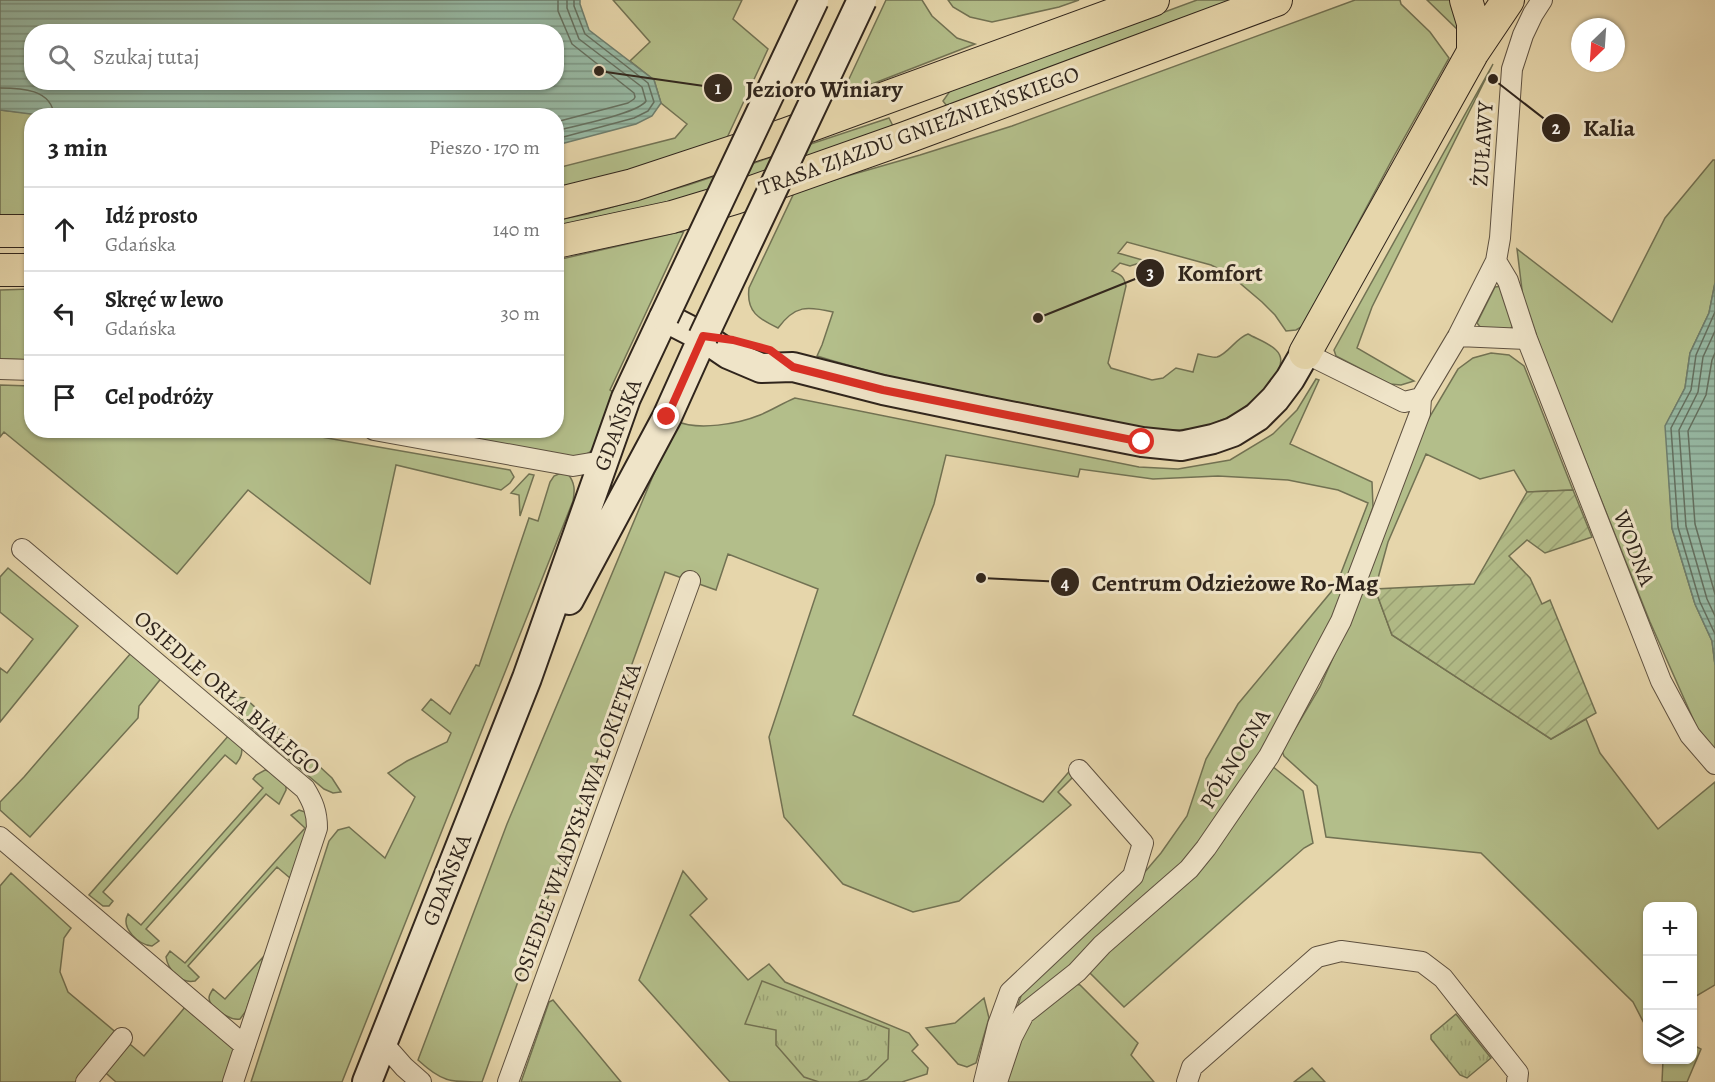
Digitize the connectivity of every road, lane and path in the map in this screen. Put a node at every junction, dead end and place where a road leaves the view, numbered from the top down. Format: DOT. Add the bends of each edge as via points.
graph roads {
  1 [pos="814,0"];
  2 [pos="862,0"];
  3 [pos="1153,0"];
  4 [pos="1276,0"];
  5 [pos="1466,0"];
  6 [pos="1508,0"];
  7 [pos="1542,0"];
  8 [pos="1473,52"];
  9 [pos="564,202"];
  10 [pos="0,231"];
  11 [pos="24,231"];
  12 [pos="564,240"];
  13 [pos="1496,261"];
  14 [pos="0,270"];
  15 [pos="24,270"];
  16 [pos="664,317"];
  17 [pos="703,336"];
  18 [pos="1458,336"];
  19 [pos="1527,339"];
  20 [pos="1305,353"];
  21 [pos="0,369"];
  22 [pos="24,370"];
  23 [pos="1421,398"];
  24 [pos="418,438"];
  25 [pos="603,461"];
  26 [pos="22,549"];
  27 [pos="690,581"];
  28 [pos="527,678"];
  29 [pos="1715,764"];
  30 [pos="1079,770"];
  31 [pos="0,837"];
  32 [pos="122,1038"];
  33 [pos="382,1042"];
  34 [pos="245,1046"];
  35 [pos="86,1082"];
  36 [pos="233,1082"];
  37 [pos="367,1082"];
  38 [pos="421,1082"];
  39 [pos="508,1082"];
  40 [pos="984,1082"];
  41 [pos="997,1082"];
  42 [pos="1186,1082"];
  43 [pos="1517,1082"];
  1 -- 16 [label="street, GDAŃSKA, bridge"];
  2 -- 17 [label="street, GDAŃSKA, bridge"];
  3 -- 9 [label="main road, TRASA ZJAZDU GNIEŹNIEŃSKIEGO" via="784,135 633,185"];
  4 -- 12 [label="main road, TRASA ZJAZDU GNIEŹNIEŃSKIEGO" via="735,198 672,217"];
  5 -- 8 [label="main road" via="1473,23"];
  6 -- 8 [label="main road"];
  7 -- 13 [label="street, ŻUŁAWY" via="1523,35 1512,69"];
  8 -- 20 [label="main road"];
  10 -- 11 [label="main road"];
  13 -- 18 [label="street, ŻUŁAWY"];
  13 -- 19 [label="street, WODNA" via="1508,281"];
  14 -- 15 [label="main road"];
  16 -- 17 [label="street"];
  16 -- 25 [label="street, GDAŃSKA" via="626,398"];
  17 -- 20 [label="street" via="770,350 793,367 883,390 1142,442 1181,446 1233,432 1257,417 1275,399"];
  17 -- 28 [label="street, GDAŃSKA" via="667,417"];
  18 -- 19 [label="street"];
  18 -- 23 [label="street, PÓŁNOCNA"];
  19 -- 29 [label="street, WODNA" via="1661,681 1689,735"];
  20 -- 23 [label="street" via="1404,402"];
  21 -- 22 [label="street"];
  23 -- 41 [label="street, PÓŁNOCNA" via="1420,413 1341,621 1269,756 1189,868 1077,972 1024,1014"];
  24 -- 25 [label="street" via="573,466"];
  25 -- 28 [label="street, GDAŃSKA"];
  26 -- 34 [label="street, OSIEDLE ORŁA BIAŁEGO" via="305,789 312,800 317,828"];
  27 -- 39 [label="street, OSIEDLE WŁADYSŁAWA ŁOKIETKA"];
  28 -- 33 [label="street, GDAŃSKA"];
  30 -- 40 [label="street" via="1143,843 1133,876 1010,992"];
  31 -- 34 [label="street"];
  32 -- 35 [label="street"];
  33 -- 37 [label="street, GDAŃSKA"];
  33 -- 38 [label="street"];
  34 -- 36 [label="street, OSIEDLE ORŁA BIAŁEGO"];
  42 -- 43 [label="street" via="1192,1067 1317,957 1341,951 1422,962 1443,978 1491,1038 1518,1073"];
}
